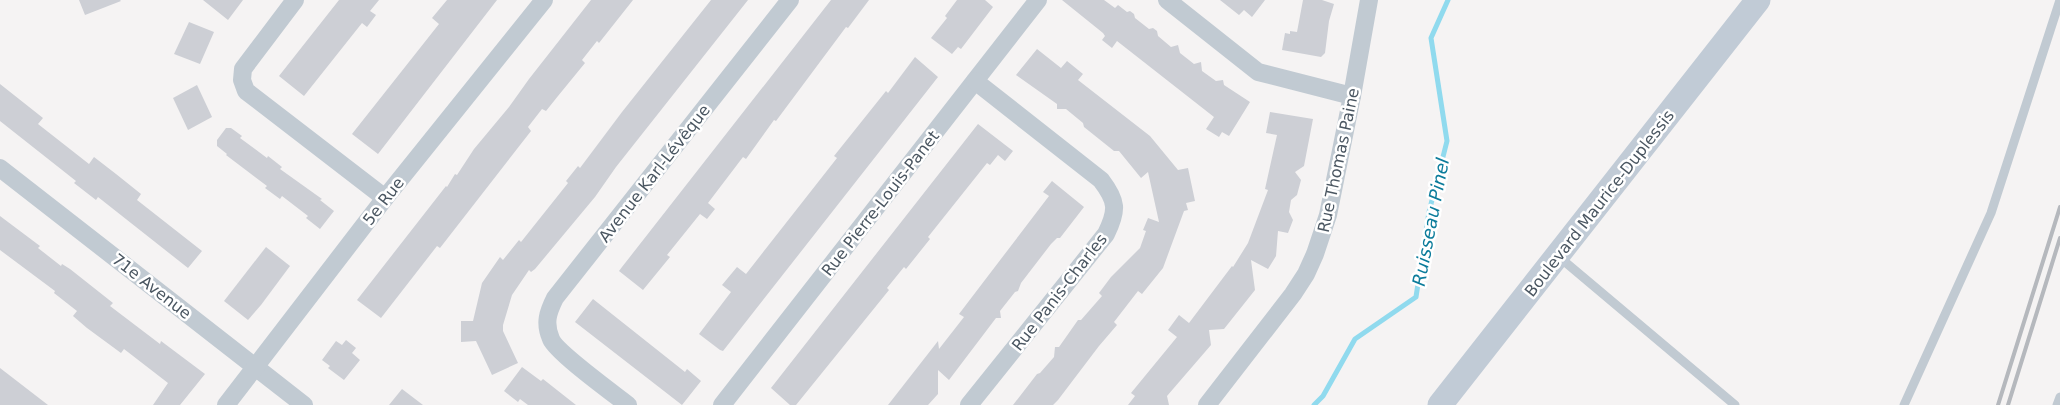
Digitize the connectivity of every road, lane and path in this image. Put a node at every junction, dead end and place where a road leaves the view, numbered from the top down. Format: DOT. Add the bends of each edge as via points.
graph roads {
  1 [pos="295,0"];
  2 [pos="544,0"];
  3 [pos="790,0"];
  4 [pos="1038,0"];
  5 [pos="1168,0"];
  6 [pos="1368,0"];
  7 [pos="1758,0"];
  8 [pos="2060,0"];
  9 [pos="975,81"];
  10 [pos="1352,96"];
  11 [pos="0,168"];
  12 [pos="385,198"];
  13 [pos="1558,255"];
  14 [pos="256,368"];
  15 [pos="2060,397"];
  16 [pos="226,405"];
  17 [pos="304,405"];
  18 [pos="628,405"];
  19 [pos="722,405"];
  20 [pos="969,405"];
  21 [pos="1207,405"];
  22 [pos="1440,405"];
  23 [pos="1735,405"];
  24 [pos="1904,405"];
  25 [pos="2058,405"];
  1 -- 12 [label="street" via="243,69 246,91"];
  2 -- 12 [label="street, 5e Rue"];
  3 -- 18 [label="street, Avenue Karl-Lévêque" via="555,298 548,312 547,327 551,341"];
  4 -- 9 [label="street, Rue Pierre-Louis-Panet"];
  5 -- 10 [label="street" via="1258,72"];
  6 -- 10 [label="street, Rue Thomas Paine"];
  7 -- 13 [label="street, Boulevard Maurice-Duplessis"];
  8 -- 24 [label="lane" via="1991,213"];
  9 -- 19 [label="street, Rue Pierre-Louis-Panet"];
  9 -- 20 [label="street, Rue Panis-Charles" via="1101,180 1115,205 1113,220 1106,234"];
  10 -- 21 [label="street, Rue Thomas Paine" via="1328,215 1306,274"];
  11 -- 14 [label="street, 71e Avenue"];
  12 -- 14 [label="street, 5e Rue"];
  13 -- 22 [label="street, Boulevard Maurice-Duplessis"];
  13 -- 23 [label="lane"];
  14 -- 16 [label="street, 5e Rue"];
  14 -- 17 [label="street, 71e Avenue"];
  15 -- 25 [label="lane"];
}
